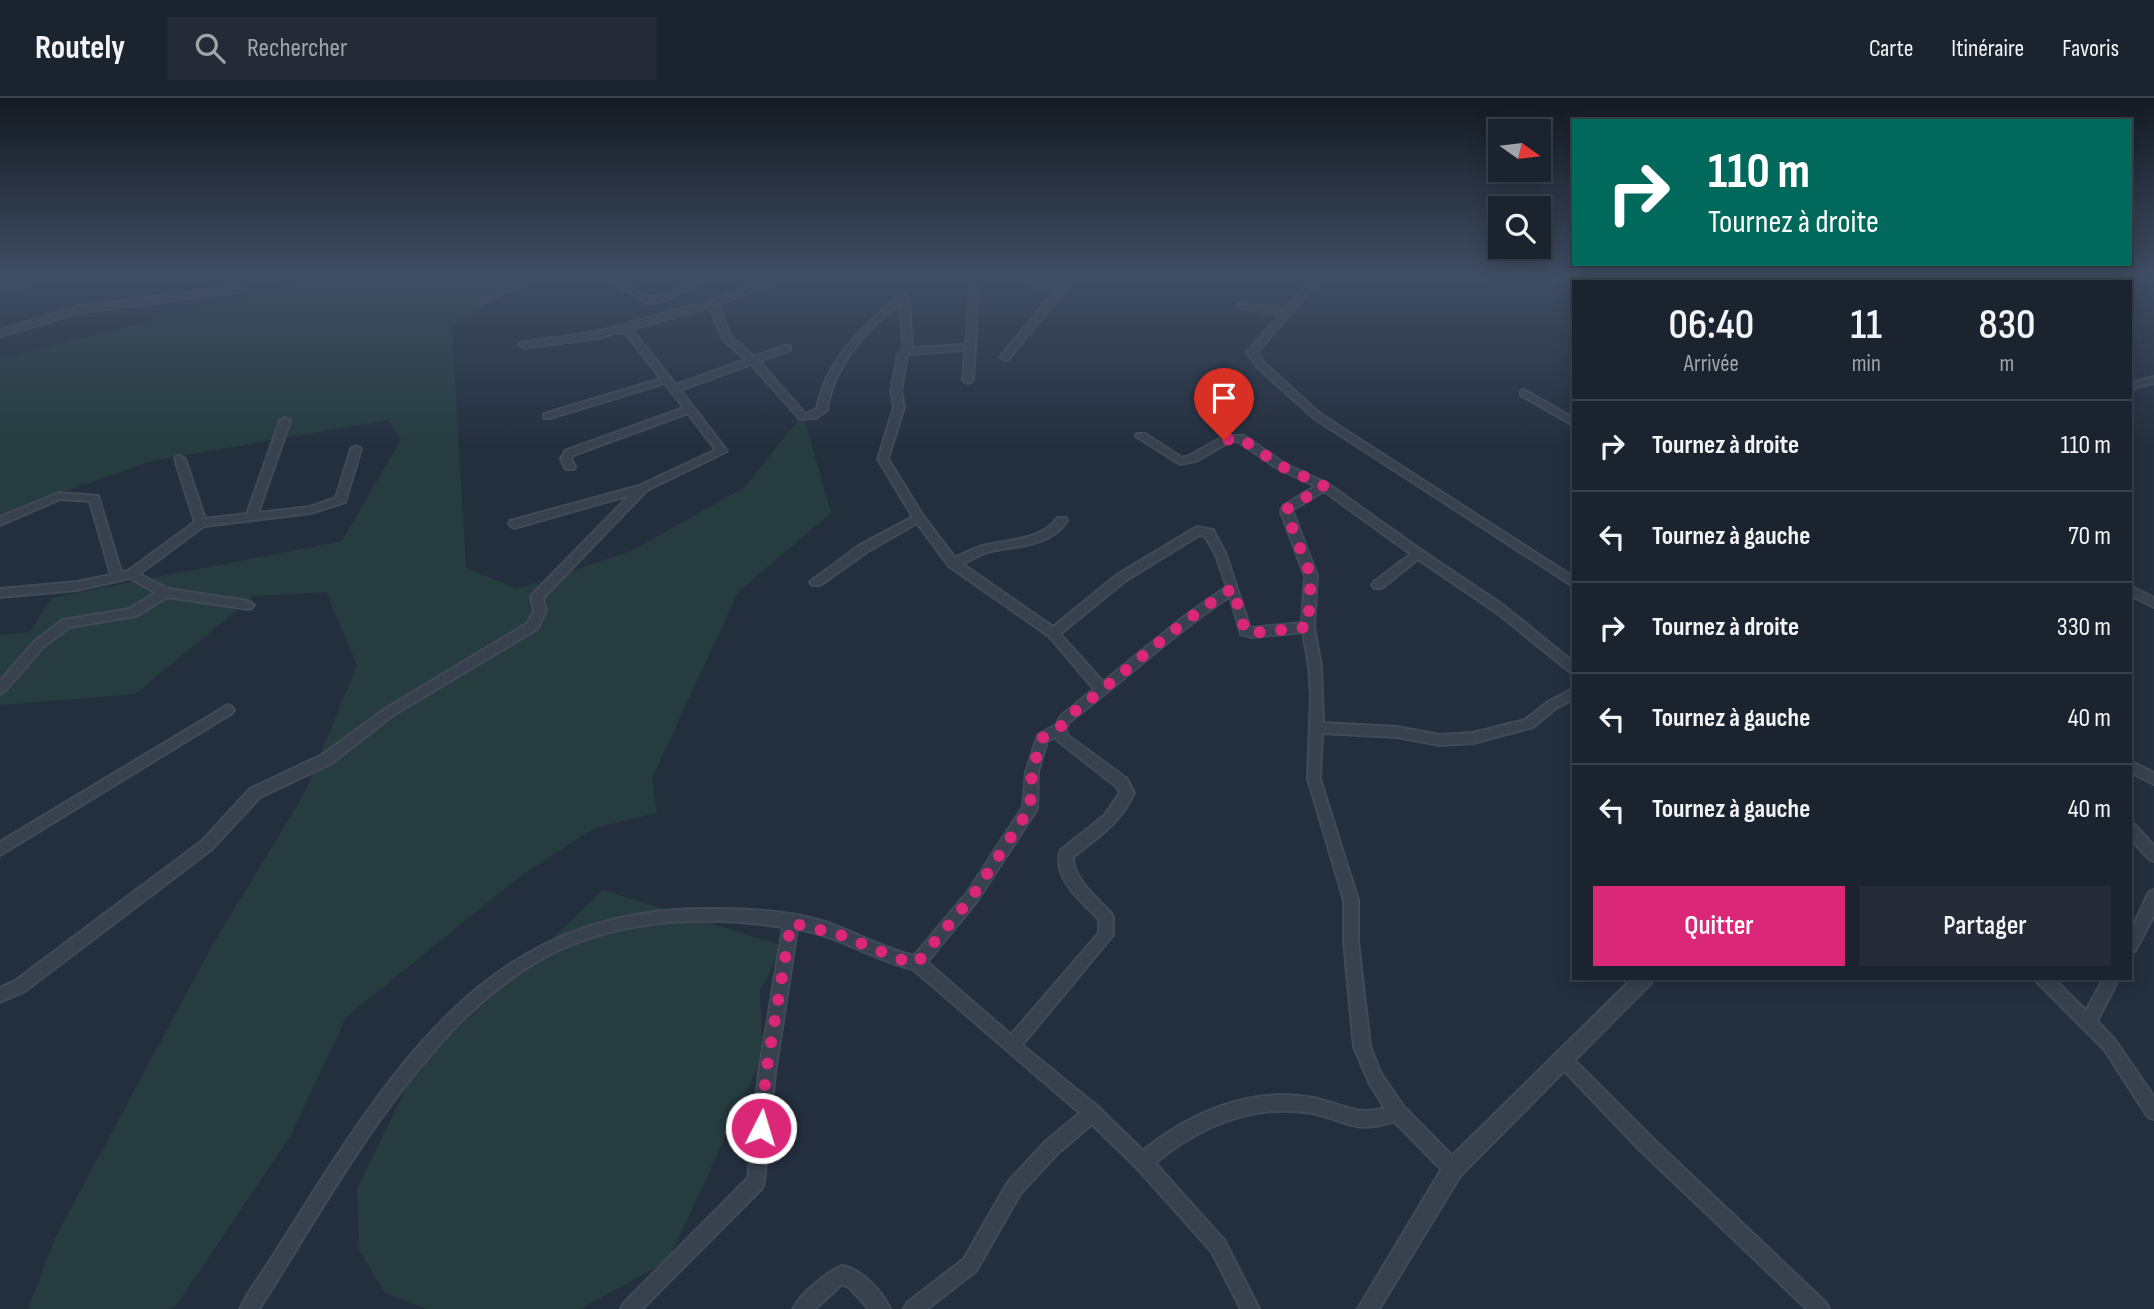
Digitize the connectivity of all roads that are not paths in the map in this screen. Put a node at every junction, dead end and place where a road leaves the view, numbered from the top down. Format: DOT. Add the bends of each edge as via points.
graph roads {
  1 [pos="596,334"];
  2 [pos="631,334"];
  3 [pos="725,334"];
  4 [pos="866,334"];
  5 [pos="907,334"];
  6 [pos="971,334"];
  7 [pos="1025,334"];
  8 [pos="1267,334"];
  9 [pos="524,345"];
  10 [pos="970,347"];
  11 [pos="787,348"];
  12 [pos="908,351"];
  13 [pos="1005,357"];
  14 [pos="753,361"];
  15 [pos="968,380"];
  16 [pos="2154,380"];
  17 [pos="670,384"];
  18 [pos="2132,386"];
  19 [pos="1524,393"];
  20 [pos="688,410"];
  21 [pos="547,416"];
  22 [pos="285,421"];
  23 [pos="1572,421"];
  24 [pos="1141,436"];
  25 [pos="356,449"];
  26 [pos="180,459"];
  27 [pos="570,467"];
  28 [pos="1324,486"];
  29 [pos="643,488"];
  30 [pos="252,515"];
  31 [pos="919,518"];
  32 [pos="0,521"];
  33 [pos="1062,521"];
  34 [pos="201,523"];
  35 [pos="514,524"];
  36 [pos="1418,554"];
  37 [pos="953,563"];
  38 [pos="131,575"];
  39 [pos="117,577"];
  40 [pos="1572,581"];
  41 [pos="816,582"];
  42 [pos="1378,585"];
  43 [pos="1233,588"];
  44 [pos="2132,591"];
  45 [pos="0,593"];
  46 [pos="165,593"];
  47 [pos="2154,603"];
  48 [pos="248,605"];
  49 [pos="1308,627"];
  50 [pos="1053,633"];
  51 [pos="1572,667"];
  52 [pos="0,689"];
  53 [pos="1103,691"];
  54 [pos="1572,695"];
  55 [pos="228,710"];
  56 [pos="1060,728"];
  57 [pos="1316,728"];
  58 [pos="2132,767"];
  59 [pos="2154,779"];
  60 [pos="2132,831"];
  61 [pos="0,849"];
  62 [pos="2154,855"];
  63 [pos="2154,896"];
  64 [pos="791,923"];
  65 [pos="2132,942"];
  66 [pos="917,963"];
  67 [pos="1643,980"];
  68 [pos="2045,980"];
  69 [pos="2111,980"];
  70 [pos="0,995"];
  71 [pos="2089,1021"];
  72 [pos="1012,1046"];
  73 [pos="1563,1059"];
  74 [pos="2154,1111"];
  75 [pos="1397,1112"];
  76 [pos="1092,1113"];
  77 [pos="1143,1162"];
  78 [pos="1453,1169"];
  79 [pos="249,1309"];
  80 [pos="630,1309"];
  81 [pos="802,1309"];
  82 [pos="881,1309"];
  83 [pos="913,1309"];
  84 [pos="1250,1309"];
  85 [pos="1368,1309"];
  86 [pos="1820,1309"];
  1 -- 9 [label="street"];
  2 -- 17 [label="street"];
  3 -- 14 [label="street"];
  4 -- 14 [label="street" via="838,363 825,388 822,410 809,417 803,417"];
  5 -- 12 [label="street"];
  6 -- 10 [label="street"];
  7 -- 13 [label="street"];
  8 -- 40 [label="street" via="1252,352 1259,365 1292,396"];
  10 -- 12 [label="street"];
  10 -- 15 [label="street"];
  11 -- 14 [label="street"];
  12 -- 31 [label="street" via="903,355 896,391 899,407 883,459"];
  14 -- 17 [label="street"];
  16 -- 18 [label="street"];
  17 -- 20 [label="street"];
  17 -- 21 [label="street"];
  19 -- 23 [label="street"];
  20 -- 27 [label="street" via="569,453"];
  20 -- 29 [label="street" via="722,451"];
  22 -- 30 [label="street"];
  24 -- 28 [label="street" via="1181,461 1229,438 1240,438 1281,466"];
  25 -- 30 [label="street" via="341,500 311,510"];
  26 -- 34 [label="street"];
  28 -- 36 [label="street"];
  28 -- 49 [label="street" via="1286,512 1311,576"];
  29 -- 35 [label="street"];
  29 -- 70 [label="street" via="537,597 540,611 533,626 389,712 327,760 256,793 207,845 158,884 20,986"];
  30 -- 34 [label="street"];
  31 -- 37 [label="street"];
  31 -- 41 [label="street" via="864,548"];
  32 -- 39 [label="street" via="59,496 94,498"];
  33 -- 37 [label="street" via="1058,528 1038,537"];
  34 -- 38 [label="street"];
  36 -- 42 [label="street"];
  36 -- 51 [label="street" via="1500,609"];
  37 -- 50 [label="street"];
  38 -- 39 [label="street"];
  38 -- 46 [label="street"];
  39 -- 45 [label="street"];
  43 -- 49 [label="street" via="1245,631"];
  43 -- 50 [label="street" via="1209,533 1197,531 1121,578"];
  43 -- 53 [label="street" via="1201,608"];
  44 -- 47 [label="street"];
  46 -- 48 [label="street"];
  46 -- 52 [label="street" via="132,614 67,623 39,644"];
  49 -- 57 [label="street"];
  50 -- 53 [label="street"];
  53 -- 56 [label="street" via="1065,719"];
  54 -- 57 [label="street" via="1529,724 1473,738 1440,740 1397,732"];
  55 -- 61 [label="street"];
  56 -- 66 [label="street" via="1042,738 1032,772 1030,808 972,897"];
  56 -- 72 [label="street" via="1061,737 1122,783 1127,793 1124,803 1066,854 1064,866 1108,925 1106,935"];
  57 -- 75 [label="street" via="1314,779 1351,900 1362,1047"];
  58 -- 59 [label="street"];
  60 -- 62 [label="street"];
  63 -- 65 [label="street"];
  64 -- 66 [label="street" via="838,934"];
  64 -- 79 [label="street" via="694,916 594,929 559,943 486,988 391,1095"];
  64 -- 80 [label="street" via="766,1073 756,1182"];
  66 -- 72 [label="street"];
  67 -- 73 [label="street"];
  68 -- 71 [label="street"];
  69 -- 71 [label="street"];
  71 -- 74 [label="street"];
  72 -- 76 [label="street"];
  73 -- 78 [label="street"];
  73 -- 86 [label="street"];
  75 -- 77 [label="street" via="1373,1122 1356,1121 1313,1105 1260,1105 1191,1126"];
  75 -- 78 [label="street"];
  76 -- 77 [label="street"];
  76 -- 83 [label="street" via="1014,1188 970,1265"];
  77 -- 84 [label="street" via="1218,1246"];
  78 -- 85 [label="street"];
  81 -- 82 [label="street" via="835,1275 844,1273 853,1276"];
}
